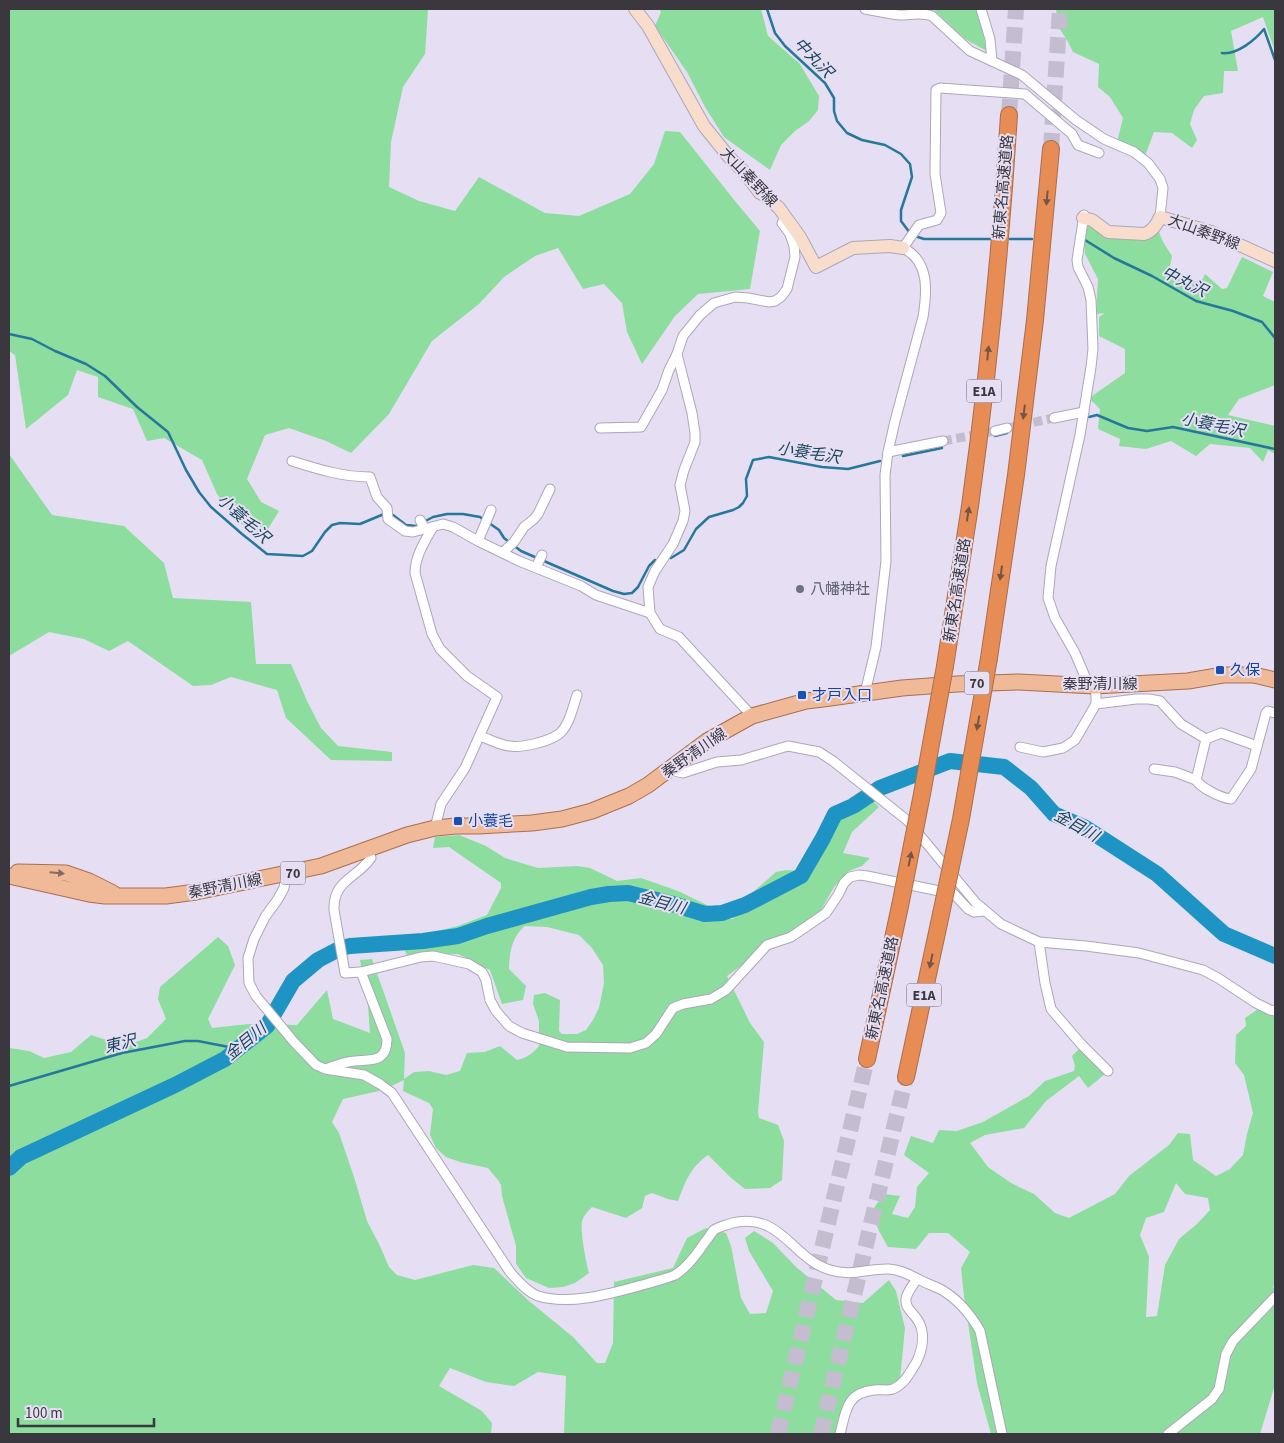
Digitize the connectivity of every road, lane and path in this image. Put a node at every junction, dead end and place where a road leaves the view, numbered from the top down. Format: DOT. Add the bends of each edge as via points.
graph roads {
  1 [pos="635,9"];
  2 [pos="865,9"];
  3 [pos="980,9"];
  4 [pos="992,62"];
  5 [pos="1009,115"];
  6 [pos="1051,149"];
  7 [pos="1099,153"];
  8 [pos="760,193"];
  9 [pos="1083,216"];
  10 [pos="1160,217"];
  11 [pos="906,244"];
  12 [pos="1275,261"];
  13 [pos="677,354"];
  14 [pos="1084,412"];
  15 [pos="1054,418"];
  16 [pos="600,428"];
  17 [pos="1007,428"];
  18 [pos="995,430"];
  19 [pos="943,441"];
  20 [pos="888,452"];
  21 [pos="292,460"];
  22 [pos="550,489"];
  23 [pos="490,513"];
  24 [pos="420,520"];
  25 [pos="429,528"];
  26 [pos="478,541"];
  27 [pos="504,551"];
  28 [pos="542,555"];
  29 [pos="537,566"];
  30 [pos="650,613"];
  31 [pos="1275,680"];
  32 [pos="1091,686"];
  33 [pos="866,693"];
  34 [pos="578,696"];
  35 [pos="1096,704"];
  36 [pos="1275,713"];
  37 [pos="752,716"];
  38 [pos="480,736"];
  39 [pos="1206,739"];
  40 [pos="1257,746"];
  41 [pos="1020,747"];
  42 [pos="1154,769"];
  43 [pos="670,770"];
  44 [pos="1196,780"];
  45 [pos="435,828"];
  46 [pos="368,850"];
  47 [pos="9,872"];
  48 [pos="286,874"];
  49 [pos="9,876"];
  50 [pos="124,897"];
  51 [pos="984,910"];
  52 [pos="1039,942"];
  53 [pos="361,972"];
  54 [pos="1275,1011"];
  55 [pos="867,1059"];
  56 [pos="326,1069"];
  57 [pos="1108,1071"];
  58 [pos="906,1077"];
  59 [pos="917,1279"];
  60 [pos="1275,1297"];
  61 [pos="840,1434"];
  62 [pos="1002,1434"];
  63 [pos="1168,1434"];
  1 -- 8 [label="main road, 大山秦野線" via="648,26 704,126"];
  2 -- 4 [label="street" via="900,15 925,13 970,51"];
  3 -- 4 [label="street" via="990,40"];
  4 -- 10 [label="street" via="1022,75 1076,120 1148,163 1163,188"];
  55 -- 5 [label="highway, 新東名高速道路 / E1A, one-way, bridge" via="922,794 970,505 994,304"];
  6 -- 58 [label="highway, E1A, one-way, bridge" via="1016,474 989,658 942,914"];
  7 -- 11 [label="street" via="1078,145 1072,134 1025,94 937,89 935,174 941,213 937,220 920,224"];
  8 -- 11 [label="main road, 大山秦野線" via="779,208 816,267 853,248"];
  8 -- 13 [label="street" via="790,234 794,246 795,257 787,289 775,301 735,297 714,303 683,336"];
  9 -- 10 [label="main road, 大山秦野線" via="1108,232 1144,234 1149,233"];
  9 -- 14 [label="street" via="1077,260 1091,300 1093,349"];
  10 -- 12 [label="main road, 大山秦野線" via="1211,232"];
  11 -- 20 [label="street" via="922,265 926,300"];
  13 -- 16 [label="street" via="641,427"];
  13 -- 30 [label="street" via="692,413 695,442 680,485 685,516 673,544 649,583"];
  14 -- 15 [label="street"];
  14 -- 32 [label="street" via="1051,566 1048,598"];
  17 -- 18 [label="street"];
  19 -- 20 [label="street"];
  20 -- 33 [label="street" via="885,475 886,562 876,647"];
  21 -- 25 [label="street" via="355,477 370,477 388,519 405,531"];
  22 -- 27 [label="street" via="538,514"];
  23 -- 26 [label="street"];
  24 -- 25 [label="street"];
  25 -- 26 [label="street" via="443,524"];
  25 -- 38 [label="street" via="415,573 432,634 440,649 467,676 497,697"];
  26 -- 27 [label="street"];
  27 -- 29 [label="street" via="519,561"];
  28 -- 29 [label="street"];
  29 -- 30 [label="street" via="596,594"];
  30 -- 37 [label="street" via="660,629 679,637"];
  31 -- 32 [label="main road, 秦野清川線 / 70" via="1223,675 1188,681"];
  32 -- 33 [label="main road, 秦野清川線 / 70" via="1019,682"];
  32 -- 35 [label="street"];
  33 -- 37 [label="main road, 秦野清川線 / 70" via="806,701"];
  34 -- 38 [label="street" via="567,724 559,734 543,741 522,747 508,746"];
  35 -- 39 [label="street" via="1136,699 1160,701 1181,724"];
  35 -- 41 [label="street" via="1075,740 1063,748 1043,752"];
  36 -- 40 [label="street" via="1266,713"];
  37 -- 43 [label="main road, 秦野清川線 / 70" via="707,740"];
  38 -- 45 [label="street" via="441,804"];
  39 -- 40 [label="street" via="1221,733"];
  39 -- 44 [label="street"];
  40 -- 44 [label="street" via="1251,769 1231,799"];
  42 -- 44 [label="street"];
  43 -- 45 [label="main road, 秦野清川線 / 70" via="629,796 562,819"];
  43 -- 51 [label="street" via="683,773 788,746 819,752 916,829"];
  45 -- 46 [label="main road, 秦野清川線 / 70"];
  46 -- 48 [label="main road, 秦野清川線 / 70"];
  46 -- 53 [label="street" via="371,858 342,884 334,899 345,973"];
  47 -- 50 [label="main road, 秦野清川線 / 70, one-way" via="66,874"];
  48 -- 50 [label="main road, 秦野清川線 / 70" via="181,894"];
  48 -- 56 [label="street" via="284,888 254,939 248,958 249,983 294,1042 316,1065"];
  49 -- 50 [label="main road, 秦野清川線 / 70" via="89,894"];
  51 -- 52 [label="street" via="1001,924"];
  51 -- 53 [label="street" via="974,912 968,909 954,894 867,876 850,877 826,913 791,937 767,945 717,997 673,1008 656,1034 646,1043 630,1048 567,1047 522,1033 509,1026 496,1011 482,972 469,964 433,956"];
  52 -- 54 [label="street" via="1139,953 1203,970 1256,1004"];
  52 -- 57 [label="street" via="1051,1009"];
  53 -- 56 [label="street" via="387,1039 387,1047 378,1059 348,1062"];
  56 -- 59 [label="street" via="364,1075 392,1093 510,1272 536,1295 556,1300 578,1299 675,1275 688,1264 715,1229 748,1221 771,1227 814,1263 830,1270 847,1273 888,1269 902,1271"];
  59 -- 61 [label="street" via="906,1297 906,1306 922,1331 920,1355 898,1386 856,1395 846,1409"];
  59 -- 62 [label="street" via="942,1290 974,1319 980,1331"];
  60 -- 63 [label="street" via="1233,1341 1212,1399"];
}
